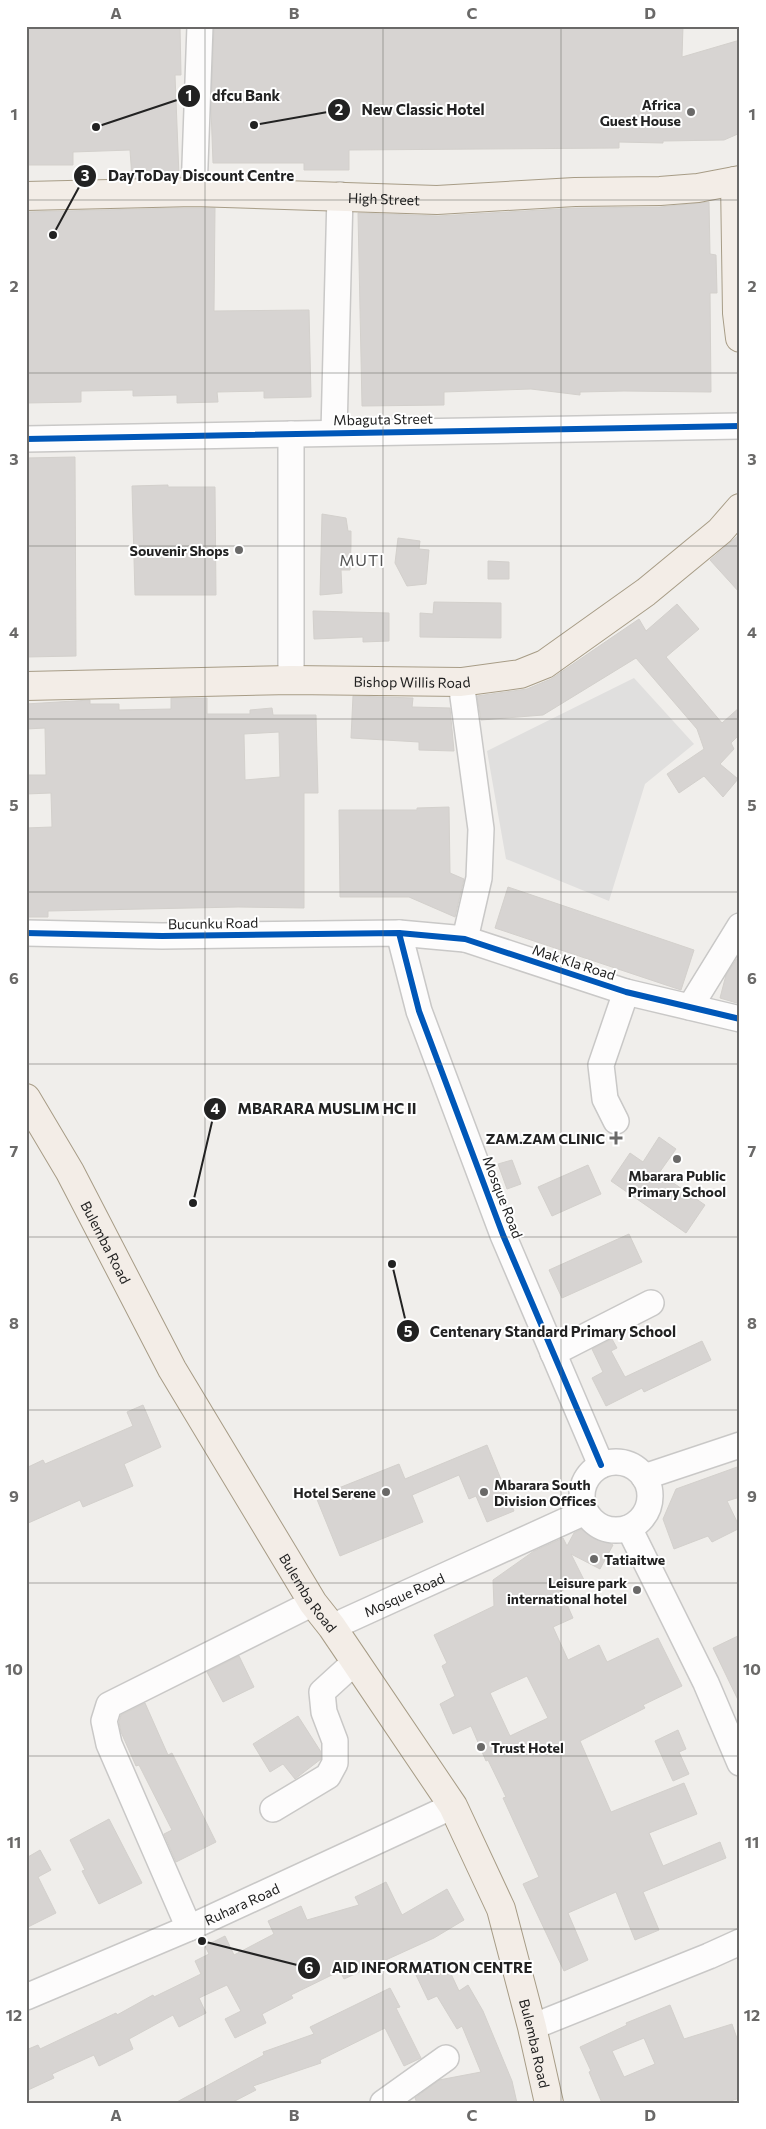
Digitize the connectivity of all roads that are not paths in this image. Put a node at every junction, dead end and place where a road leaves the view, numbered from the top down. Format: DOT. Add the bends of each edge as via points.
graph roads {
  1 [pos="200,26"];
  2 [pos="738,181"];
  3 [pos="194,192"];
  4 [pos="26,196"];
  5 [pos="340,196"];
  6 [pos="740,338"];
  7 [pos="740,426"];
  8 [pos="334,432"];
  9 [pos="291,434"];
  10 [pos="26,439"];
  11 [pos="740,508"];
  12 [pos="290,680"];
  13 [pos="461,682"];
  14 [pos="26,686"];
  15 [pos="740,926"];
  16 [pos="26,933"];
  17 [pos="400,933"];
  18 [pos="465,939"];
  19 [pos="626,992"];
  20 [pos="690,1007"];
  21 [pos="740,1018"];
  22 [pos="26,1098"];
  23 [pos="616,1122"];
  24 [pos="651,1303"];
  25 [pos="553,1353"];
  26 [pos="740,1445"];
  27 [pos="601,1465"];
  28 [pos="644,1477"];
  29 [pos="585,1512"];
  30 [pos="629,1528"];
  31 [pos="313,1602"];
  32 [pos="332,1627"];
  33 [pos="356,1661"];
  34 [pos="740,1763"];
  35 [pos="454,1806"];
  36 [pos="273,1809"];
  37 [pos="189,1928"];
  38 [pos="740,1942"];
  39 [pos="26,1996"];
  40 [pos="532,2027"];
  41 [pos="446,2058"];
  42 [pos="383,2103"];
  43 [pos="549,2103"];
  1 -- 3 [label="street"];
  2 -- 5 [label="main road, High Street" via="660,191 437,200"];
  2 -- 6 [label="main road"];
  3 -- 4 [label="main road, High Street"];
  3 -- 5 [label="main road, High Street"];
  5 -- 8 [label="street"];
  7 -- 8 [label="street, Mbaguta Street"];
  8 -- 9 [label="street, Mbaguta Street"];
  9 -- 10 [label="street, Mbaguta Street"];
  9 -- 12 [label="street"];
  11 -- 13 [label="main road, Bishop Willis Road" via="720,531 646,592 545,664 520,674"];
  12 -- 13 [label="main road, Bishop Willis Road"];
  12 -- 14 [label="main road, Bishop Willis Road"];
  13 -- 18 [label="street" via="482,829 479,878"];
  15 -- 20 [label="street"];
  16 -- 17 [label="street, Bucunku Road" via="162,936"];
  17 -- 18 [label="street, Mak Kla Road"];
  17 -- 25 [label="street, Mosque Road" via="419,1011 503,1235"];
  18 -- 19 [label="street, Mak Kla Road"];
  19 -- 20 [label="street, Mak Kla Road"];
  19 -- 23 [label="street" via="601,1066 606,1099"];
  20 -- 21 [label="street, Mak Kla Road"];
  22 -- 31 [label="main road, Bulemba Road" via="70,1172 172,1370"];
  24 -- 25 [label="street"];
  25 -- 27 [label="street, Mosque Road"];
  26 -- 28 [label="street"];
  27 -- 28 [label="street" via="621,1462 631,1465"];
  27 -- 29 [label="street" via="585,1480 581,1501"];
  28 -- 30 [label="street" via="650,1490 650,1502 639,1522"];
  29 -- 30 [label="street" via="604,1528 619,1531"];
  29 -- 32 [label="street, Mosque Road"];
  30 -- 34 [label="street" via="706,1683"];
  31 -- 32 [label="main road, Bulemba Road"];
  31 -- 37 [label="street" via="109,1705 104,1721 109,1744"];
  32 -- 33 [label="main road, Bulemba Road"];
  33 -- 35 [label="main road, Bulemba Road"];
  33 -- 36 [label="street" via="322,1692 324,1712 335,1741 335,1762 328,1776"];
  35 -- 37 [label="street, Ruhara Road"];
  35 -- 40 [label="main road, Bulemba Road" via="501,1908"];
  37 -- 39 [label="street, Ruhara Road"];
  38 -- 40 [label="street"];
  40 -- 43 [label="main road, Bulemba Road"];
  41 -- 42 [label="street"];
}
